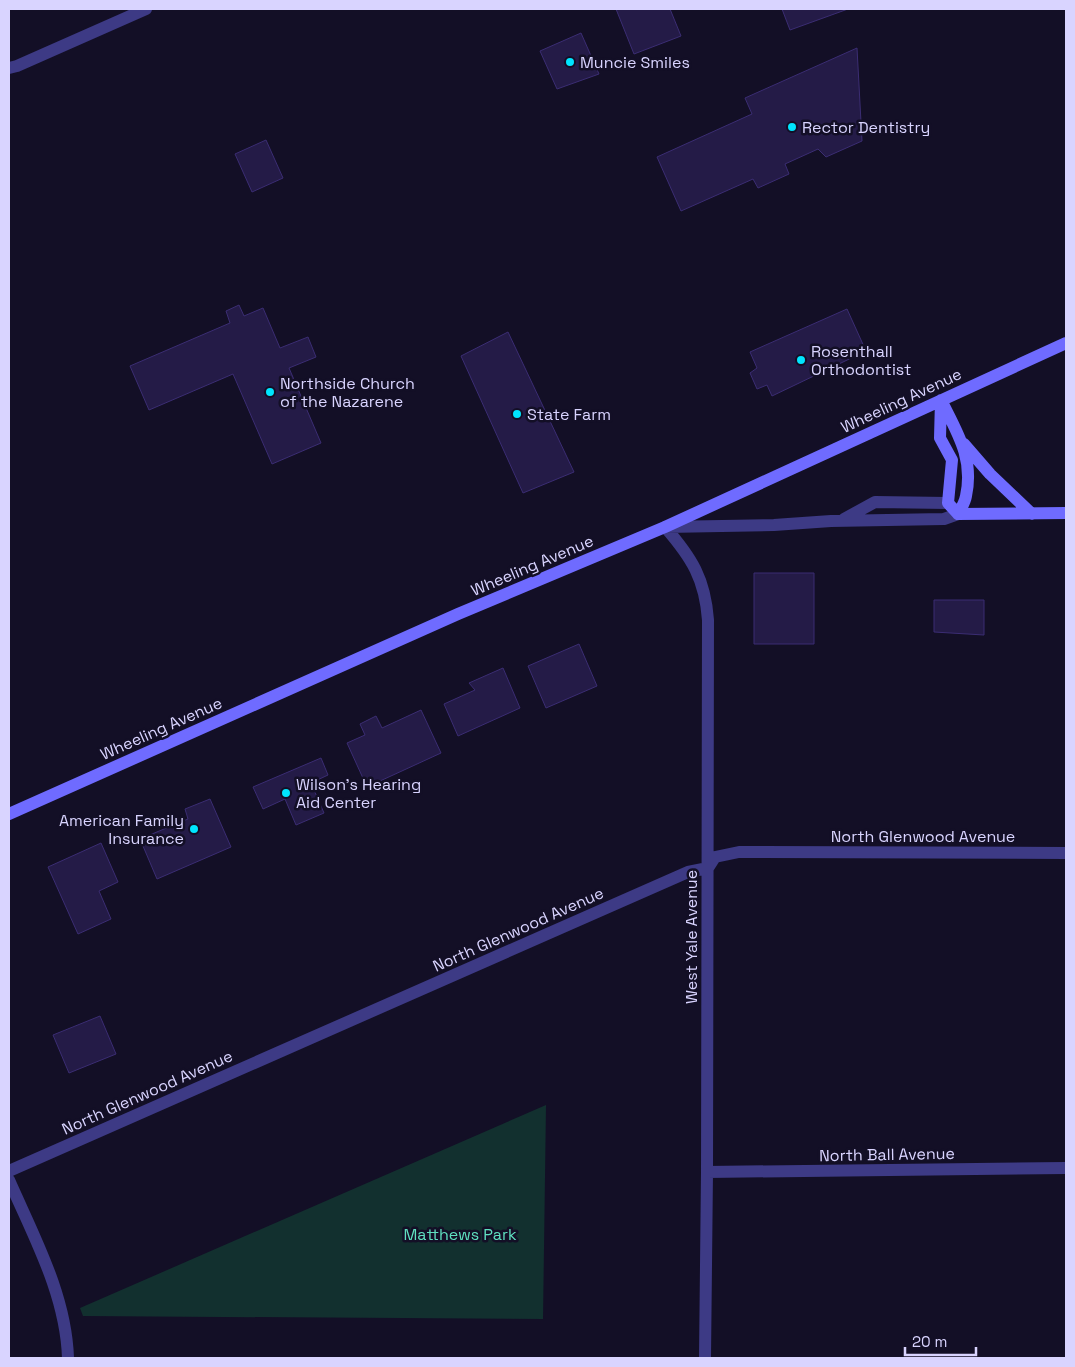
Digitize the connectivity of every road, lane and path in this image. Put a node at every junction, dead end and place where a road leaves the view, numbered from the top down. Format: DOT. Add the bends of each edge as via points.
graph roads {
  1 [pos="146,9"];
  2 [pos="9,68"];
  3 [pos="1066,343"];
  4 [pos="941,400"];
  5 [pos="962,441"];
  6 [pos="948,502"];
  7 [pos="1066,513"];
  8 [pos="958,514"];
  9 [pos="1032,514"];
  10 [pos="842,521"];
  11 [pos="665,527"];
  12 [pos="9,814"];
  13 [pos="1066,853"];
  14 [pos="708,868"];
  15 [pos="1066,1168"];
  16 [pos="9,1171"];
  17 [pos="707,1172"];
  18 [pos="9,1180"];
  19 [pos="68,1358"];
  20 [pos="705,1358"];
  1 -- 2 [label="street"];
  3 -- 4 [label="main road, Wheeling Avenue"];
  4 -- 5 [label="main road"];
  4 -- 6 [label="main road" via="940,438 952,460"];
  4 -- 11 [label="main road, Wheeling Avenue"];
  5 -- 8 [label="main road" via="968,462 966,497"];
  5 -- 9 [label="main road" via="990,474"];
  6 -- 8 [label="main road"];
  6 -- 10 [label="street" via="875,502"];
  7 -- 9 [label="main road"];
  8 -- 9 [label="main road"];
  8 -- 10 [label="street" via="944,520"];
  10 -- 11 [label="street"];
  11 -- 12 [label="main road, Wheeling Avenue" via="458,614"];
  11 -- 14 [label="street, West Yale Avenue" via="694,564 707,600"];
  13 -- 14 [label="street, North Glenwood Avenue" via="739,852 715,857"];
  14 -- 16 [label="street, North Glenwood Avenue" via="688,872"];
  14 -- 17 [label="street, West Yale Avenue"];
  15 -- 17 [label="street, North Ball Avenue"];
  17 -- 20 [label="street, West Yale Avenue"];
  18 -- 19 [label="street" via="56,1292 68,1340"];
}
